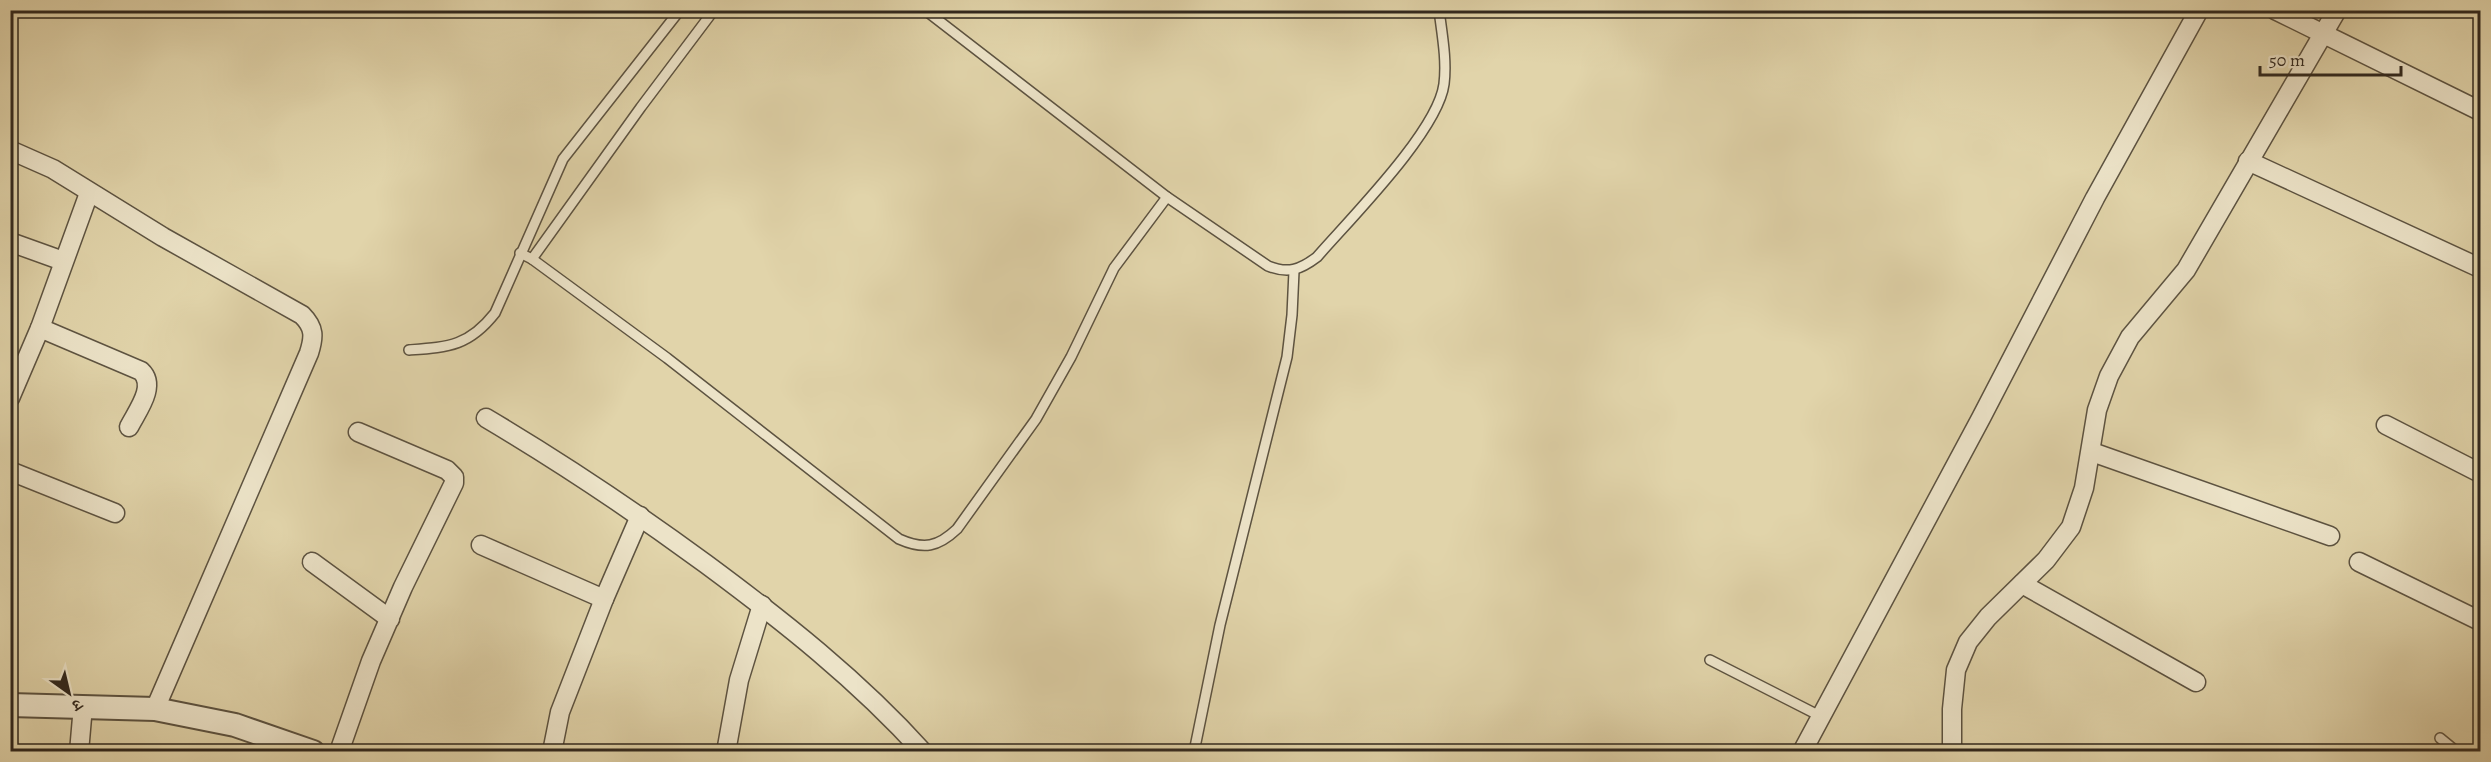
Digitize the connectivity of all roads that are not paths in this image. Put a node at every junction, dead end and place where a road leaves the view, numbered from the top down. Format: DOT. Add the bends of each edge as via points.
graph roads {
  1 [pos="680,10"];
  2 [pos="714,10"];
  3 [pos="925,10"];
  4 [pos="1439,10"];
  5 [pos="2199,10"];
  6 [pos="2275,10"];
  7 [pos="2337,10"];
  8 [pos="2325,33"];
  9 [pos="2481,111"];
  10 [pos="10,150"];
  11 [pos="2248,160"];
  12 [pos="89,193"];
  13 [pos="1167,197"];
  14 [pos="10,242"];
  15 [pos="520,253"];
  16 [pos="532,259"];
  17 [pos="63,261"];
  18 [pos="2481,268"];
  19 [pos="1294,271"];
  20 [pos="40,328"];
  21 [pos="409,350"];
  22 [pos="17,368"];
  23 [pos="10,398"];
  24 [pos="486,418"];
  25 [pos="2386,425"];
  26 [pos="129,427"];
  27 [pos="358,432"];
  28 [pos="2092,452"];
  29 [pos="10,471"];
  30 [pos="2481,473"];
  31 [pos="115,513"];
  32 [pos="640,516"];
  33 [pos="2330,536"];
  34 [pos="481,545"];
  35 [pos="312,562"];
  36 [pos="2359,562"];
  37 [pos="2022,584"];
  38 [pos="604,599"];
  39 [pos="762,605"];
  40 [pos="390,619"];
  41 [pos="2481,621"];
  42 [pos="1710,660"];
  43 [pos="2196,682"];
  44 [pos="10,705"];
  45 [pos="83,706"];
  46 [pos="154,709"];
  47 [pos="1821,716"];
  48 [pos="2440,738"];
  49 [pos="79,752"];
  50 [pos="313,752"];
  51 [pos="339,752"];
  52 [pos="552,752"];
  53 [pos="726,752"];
  54 [pos="923,752"];
  55 [pos="1194,752"];
  56 [pos="1802,752"];
  57 [pos="1952,752"];
  58 [pos="2457,752"];
  1 -- 15 [label="lane" via="563,159"];
  2 -- 16 [label="lane"];
  3 -- 13 [label="lane"];
  4 -- 19 [label="lane" via="1444,84 1435,113 1404,157 1317,257"];
  5 -- 47 [label="street"];
  6 -- 8 [label="street"];
  7 -- 8 [label="street"];
  8 -- 9 [label="street"];
  8 -- 11 [label="street"];
  10 -- 12 [label="street" via="53,169"];
  11 -- 18 [label="street"];
  11 -- 28 [label="street" via="2186,270 2130,337 2109,376 2097,410"];
  12 -- 17 [label="street"];
  12 -- 46 [label="street" via="302,315 311,324 314,338"];
  13 -- 16 [label="lane" via="1114,268 1036,419 957,529 945,541 930,546 899,539 667,358"];
  13 -- 19 [label="lane" via="1268,266"];
  14 -- 17 [label="street"];
  15 -- 16 [label="lane"];
  15 -- 21 [label="lane" via="495,313 481,331 461,342"];
  17 -- 20 [label="street"];
  19 -- 55 [label="lane" via="1287,357 1220,625"];
  20 -- 22 [label="street"];
  20 -- 26 [label="street" via="146,376 148,389"];
  22 -- 23 [label="street"];
  24 -- 32 [label="street"];
  25 -- 30 [label="street"];
  27 -- 40 [label="street" via="447,470 454,477"];
  28 -- 33 [label="street"];
  28 -- 37 [label="street" via="2071,527"];
  29 -- 31 [label="street"];
  32 -- 38 [label="street"];
  32 -- 39 [label="street"];
  34 -- 38 [label="street"];
  35 -- 40 [label="street"];
  36 -- 41 [label="street"];
  37 -- 43 [label="street"];
  37 -- 57 [label="street" via="1988,617 1968,642 1960,660 1952,709"];
  38 -- 52 [label="street" via="560,712"];
  39 -- 53 [label="street" via="739,680"];
  39 -- 54 [label="street" via="830,660"];
  40 -- 51 [label="street"];
  42 -- 47 [label="lane"];
  44 -- 45 [label="street"];
  45 -- 46 [label="street"];
  45 -- 49 [label="street"];
  46 -- 50 [label="street" via="235,725"];
  47 -- 56 [label="street"];
  48 -- 58 [label="lane"];
}
